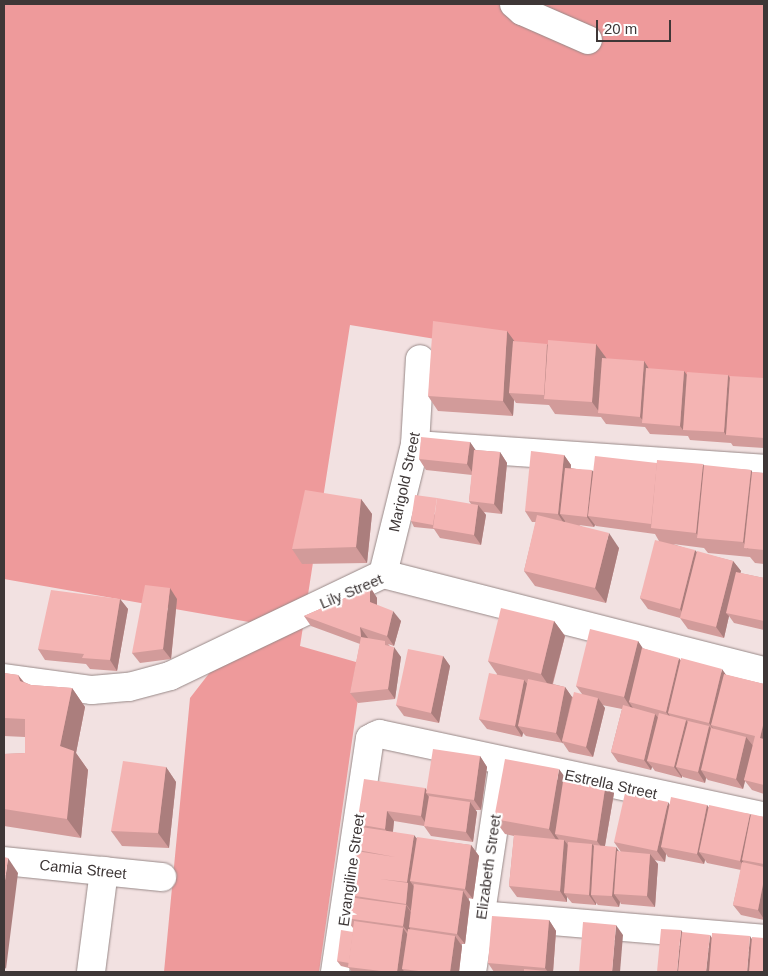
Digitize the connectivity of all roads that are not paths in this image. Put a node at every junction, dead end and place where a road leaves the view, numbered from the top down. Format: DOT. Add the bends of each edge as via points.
graph roads {
  1 [pos="514,4"];
  2 [pos="588,40"];
  3 [pos="420,359"];
  4 [pos="415,445"];
  5 [pos="764,469"];
  6 [pos="384,574"];
  7 [pos="764,671"];
  8 [pos="4,678"];
  9 [pos="370,739"];
  10 [pos="504,761"];
  11 [pos="764,816"];
  12 [pos="4,861"];
  13 [pos="104,871"];
  14 [pos="162,877"];
  15 [pos="481,915"];
  16 [pos="764,939"];
  17 [pos="91,972"];
  18 [pos="336,972"];
  19 [pos="472,972"];
  1 -- 2 [label="street" via="522,11"];
  3 -- 4 [label="street, Marigold Street"];
  4 -- 5 [label="street"];
  4 -- 6 [label="street, Marigold Street"];
  6 -- 7 [label="street, Lily Street"];
  6 -- 8 [label="street, Lily Street" via="170,676 129,686 92,690"];
  9 -- 10 [label="street, Estrella Street" via="380,734"];
  9 -- 18 [label="street, Evangiline Street"];
  10 -- 11 [label="street, Estrella Street"];
  10 -- 15 [label="street, Elizabeth Street"];
  12 -- 13 [label="street, Camia Street"];
  13 -- 14 [label="street, Camia Street"];
  13 -- 17 [label="street"];
  15 -- 16 [label="street"];
  15 -- 19 [label="street, Elizabeth Street"];
}
